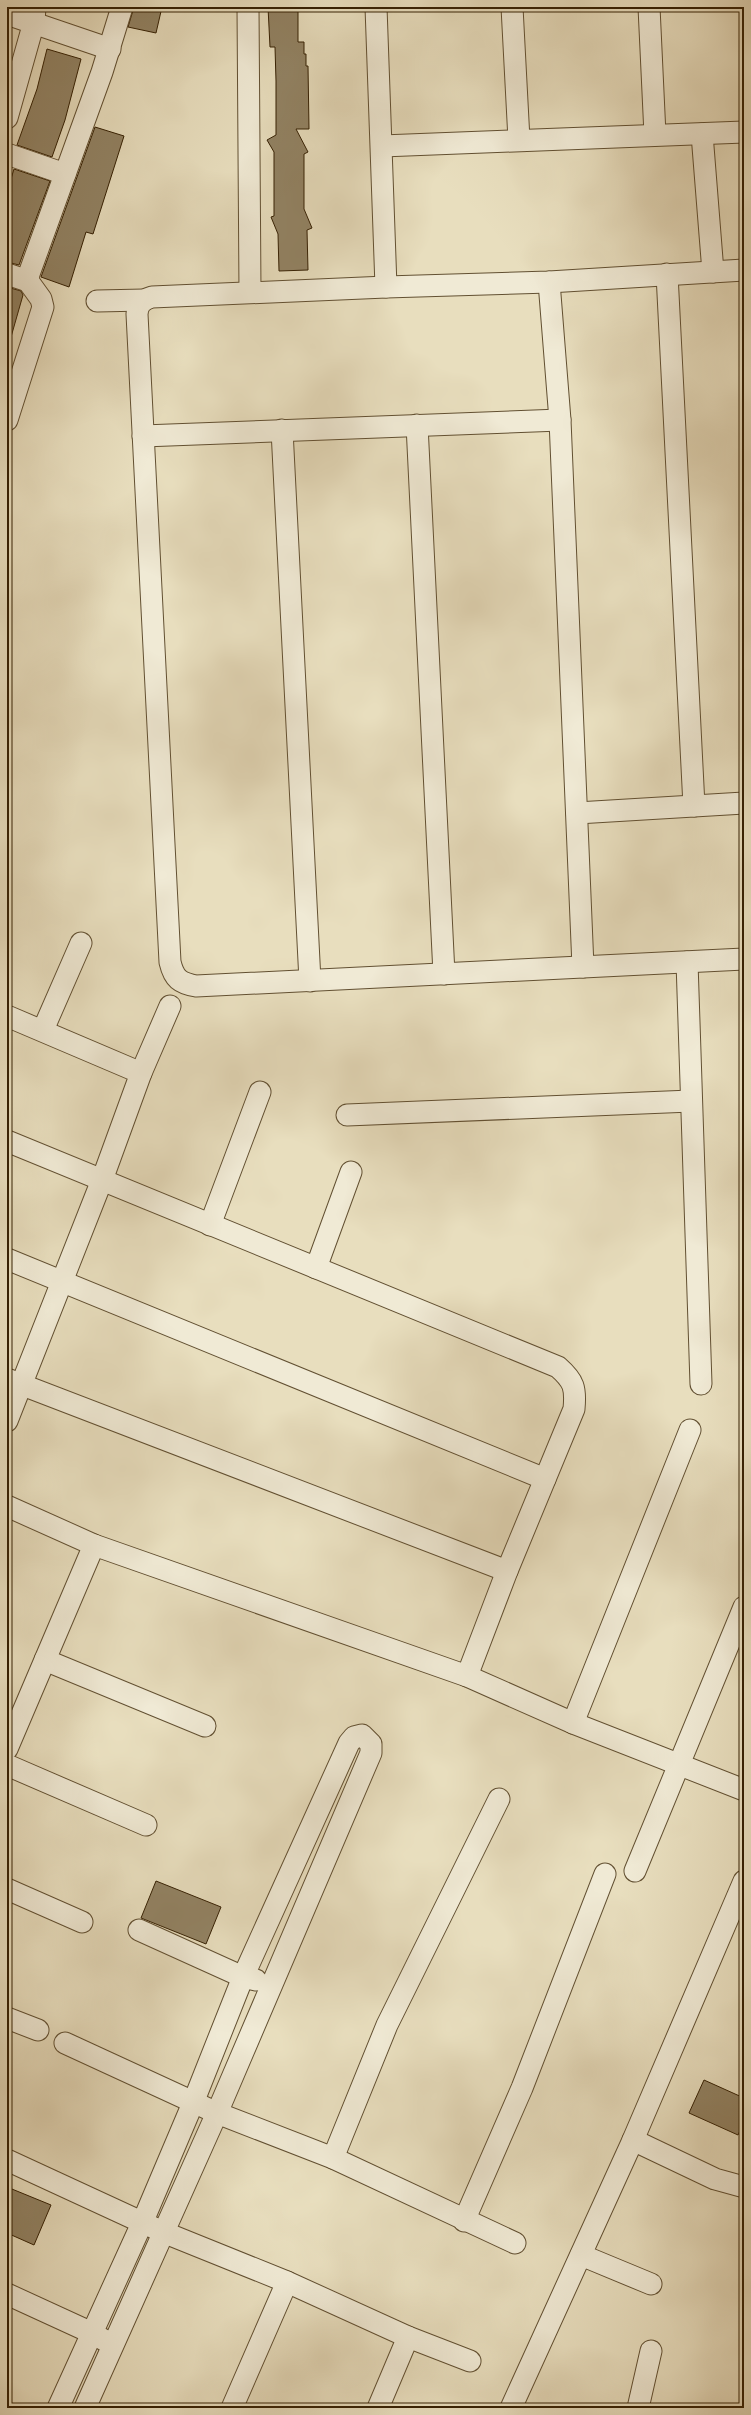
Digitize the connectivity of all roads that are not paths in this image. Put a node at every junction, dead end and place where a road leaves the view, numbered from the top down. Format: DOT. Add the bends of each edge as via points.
graph roads {
  1 [pos="122,7"];
  2 [pos="248,7"];
  3 [pos="376,7"];
  4 [pos="512,7"];
  5 [pos="649,7"];
  6 [pos="7,14"];
  7 [pos="34,15"];
  8 [pos="110,49"];
  9 [pos="7,118"];
  10 [pos="744,132"];
  11 [pos="702,134"];
  12 [pos="655,136"];
  13 [pos="519,140"];
  14 [pos="382,146"];
  15 [pos="7,154"];
  16 [pos="65,174"];
  17 [pos="744,270"];
  18 [pos="713,272"];
  19 [pos="7,274"];
  20 [pos="667,274"];
  21 [pos="28,281"];
  22 [pos="549,282"];
  23 [pos="386,287"];
  24 [pos="250,292"];
  25 [pos="144,300"];
  26 [pos="97,301"];
  27 [pos="7,420"];
  28 [pos="560,420"];
  29 [pos="417,425"];
  30 [pos="282,430"];
  31 [pos="143,436"];
  32 [pos="744,803"];
  33 [pos="694,806"];
  34 [pos="577,813"];
  35 [pos="81,943"];
  36 [pos="744,959"];
  37 [pos="687,962"];
  38 [pos="583,967"];
  39 [pos="444,974"];
  40 [pos="310,981"];
  41 [pos="170,1006"];
  42 [pos="7,1016"];
  43 [pos="43,1030"];
  44 [pos="141,1073"];
  45 [pos="260,1092"];
  46 [pos="691,1101"];
  47 [pos="347,1115"];
  48 [pos="7,1141"];
  49 [pos="351,1172"];
  50 [pos="102,1180"];
  51 [pos="210,1225"];
  52 [pos="7,1259"];
  53 [pos="316,1268"];
  54 [pos="62,1282"];
  55 [pos="14,1382"];
  56 [pos="701,1384"];
  57 [pos="7,1421"];
  58 [pos="690,1430"];
  59 [pos="545,1479"];
  60 [pos="7,1506"];
  61 [pos="94,1545"];
  62 [pos="507,1571"];
  63 [pos="744,1607"];
  64 [pos="45,1660"];
  65 [pos="467,1676"];
  66 [pos="573,1723"];
  67 [pos="205,1726"];
  68 [pos="7,1749"];
  69 [pos="7,1765"];
  70 [pos="680,1765"];
  71 [pos="744,1790"];
  72 [pos="499,1799"];
  73 [pos="146,1825"];
  74 [pos="635,1871"];
  75 [pos="605,1874"];
  76 [pos="744,1881"];
  77 [pos="7,1889"];
  78 [pos="82,1922"];
  79 [pos="139,1930"];
  80 [pos="243,1977"];
  81 [pos="272,1984"];
  82 [pos="7,2018"];
  83 [pos="38,2030"];
  84 [pos="65,2044"];
  85 [pos="193,2103"];
  86 [pos="217,2113"];
  87 [pos="633,2140"];
  88 [pos="333,2158"];
  89 [pos="7,2160"];
  90 [pos="744,2187"];
  91 [pos="143,2221"];
  92 [pos="464,2221"];
  93 [pos="163,2232"];
  94 [pos="515,2243"];
  95 [pos="581,2255"];
  96 [pos="287,2282"];
  97 [pos="651,2284"];
  98 [pos="7,2294"];
  99 [pos="92,2332"];
  100 [pos="408,2337"];
  101 [pos="112,2346"];
  102 [pos="651,2351"];
  103 [pos="470,2361"];
  104 [pos="58,2408"];
  105 [pos="85,2408"];
  106 [pos="232,2408"];
  107 [pos="378,2408"];
  108 [pos="511,2408"];
  109 [pos="638,2408"];
  1 -- 8 [label="street"];
  2 -- 24 [label="street"];
  3 -- 14 [label="street"];
  4 -- 13 [label="street"];
  5 -- 12 [label="street"];
  6 -- 7 [label="street"];
  7 -- 8 [label="street"];
  7 -- 9 [label="street"];
  8 -- 16 [label="street"];
  10 -- 11 [label="street"];
  11 -- 12 [label="street"];
  11 -- 18 [label="street"];
  12 -- 13 [label="street"];
  13 -- 14 [label="street"];
  14 -- 23 [label="street"];
  15 -- 16 [label="street"];
  16 -- 21 [label="street"];
  17 -- 18 [label="street"];
  18 -- 20 [label="street"];
  19 -- 21 [label="street"];
  20 -- 22 [label="street"];
  20 -- 33 [label="street"];
  21 -- 27 [label="street" via="41,299 43,307"];
  22 -- 23 [label="street"];
  22 -- 28 [label="street"];
  23 -- 24 [label="street"];
  24 -- 25 [label="street"];
  25 -- 26 [label="street"];
  25 -- 31 [label="street" via="138,305 137,314"];
  28 -- 29 [label="street"];
  28 -- 34 [label="street"];
  29 -- 30 [label="street"];
  29 -- 39 [label="street"];
  30 -- 31 [label="street"];
  30 -- 40 [label="street"];
  31 -- 40 [label="street" via="170,962 173,974 181,983 196,986"];
  32 -- 33 [label="street"];
  33 -- 34 [label="street"];
  34 -- 38 [label="street"];
  35 -- 43 [label="street"];
  36 -- 37 [label="street"];
  37 -- 38 [label="street"];
  37 -- 46 [label="street"];
  38 -- 39 [label="street"];
  39 -- 40 [label="street"];
  41 -- 44 [label="street"];
  42 -- 43 [label="street"];
  43 -- 44 [label="street"];
  44 -- 50 [label="street"];
  45 -- 51 [label="street"];
  46 -- 47 [label="street"];
  46 -- 56 [label="street"];
  48 -- 50 [label="street"];
  49 -- 53 [label="street"];
  50 -- 51 [label="street"];
  50 -- 54 [label="street"];
  51 -- 53 [label="street"];
  52 -- 54 [label="street"];
  53 -- 59 [label="street" via="558,1367 570,1377 576,1392 574,1409"];
  54 -- 55 [label="street"];
  54 -- 59 [label="street"];
  55 -- 57 [label="street"];
  55 -- 62 [label="street"];
  58 -- 66 [label="street"];
  59 -- 62 [label="street"];
  60 -- 61 [label="street"];
  61 -- 64 [label="street"];
  61 -- 65 [label="street"];
  62 -- 65 [label="street"];
  63 -- 70 [label="street"];
  64 -- 67 [label="street"];
  64 -- 68 [label="street"];
  65 -- 66 [label="street"];
  66 -- 70 [label="street"];
  69 -- 73 [label="street"];
  70 -- 71 [label="street"];
  70 -- 74 [label="street"];
  72 -- 88 [label="street" via="387,2025"];
  75 -- 92 [label="street" via="522,2088"];
  76 -- 87 [label="street"];
  77 -- 78 [label="street"];
  79 -- 80 [label="street"];
  80 -- 81 [label="street"];
  80 -- 81 [label="street" via="349,1743 354,1737 362,1735 371,1744 371,1753"];
  80 -- 85 [label="street"];
  81 -- 86 [label="street"];
  82 -- 83 [label="street"];
  84 -- 85 [label="street"];
  85 -- 86 [label="street"];
  85 -- 91 [label="street"];
  86 -- 88 [label="street"];
  86 -- 93 [label="street"];
  87 -- 90 [label="street" via="715,2179"];
  87 -- 95 [label="street"];
  88 -- 92 [label="street"];
  89 -- 91 [label="street"];
  91 -- 93 [label="street"];
  91 -- 99 [label="street"];
  92 -- 94 [label="street"];
  93 -- 96 [label="street"];
  93 -- 101 [label="street"];
  95 -- 97 [label="street"];
  95 -- 108 [label="street"];
  96 -- 100 [label="street"];
  96 -- 106 [label="street"];
  98 -- 99 [label="street"];
  99 -- 101 [label="street"];
  99 -- 104 [label="street"];
  100 -- 103 [label="street"];
  100 -- 107 [label="street"];
  101 -- 105 [label="street"];
  102 -- 109 [label="street"];
}
